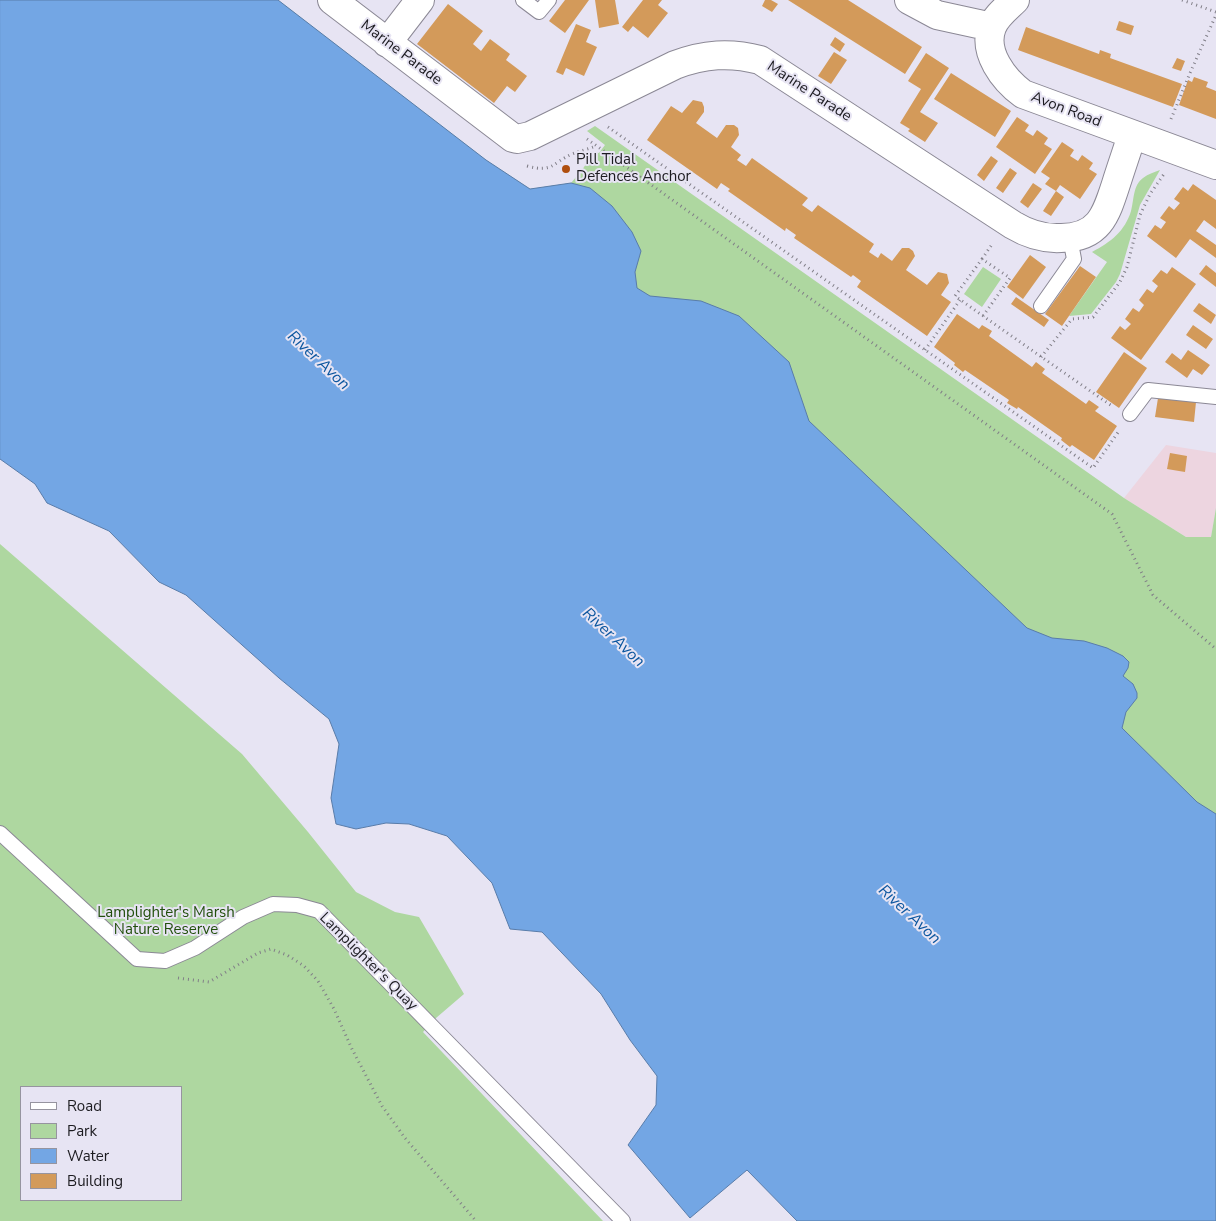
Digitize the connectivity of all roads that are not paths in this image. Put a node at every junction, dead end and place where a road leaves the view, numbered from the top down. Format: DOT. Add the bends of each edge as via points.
graph roads {
  1 [pos="332,0"];
  2 [pos="420,0"];
  3 [pos="523,0"];
  4 [pos="548,0"];
  5 [pos="909,0"];
  6 [pos="1015,0"];
  7 [pos="992,27"];
  8 [pos="387,43"];
  9 [pos="1132,135"];
  10 [pos="1216,166"];
  11 [pos="1070,238"];
  12 [pos="1041,306"];
  13 [pos="1216,397"];
  14 [pos="1127,420"];
  15 [pos="0,833"];
  16 [pos="623,1221"];
  1 -- 8 [label="street, Marine Parade"];
  2 -- 8 [label="street"];
  3 -- 4 [label="lane" via="539,12"];
  5 -- 7 [label="street" via="936,15"];
  6 -- 7 [label="street"];
  7 -- 9 [label="street, Avon Road" via="996,66 1023,94"];
  8 -- 11 [label="street, Marine Parade" via="518,139 694,58 727,54 760,60 1013,225 1038,236"];
  9 -- 10 [label="street, Avon Road"];
  9 -- 11 [label="street, Marine Parade" via="1102,220 1088,233"];
  11 -- 12 [label="lane" via="1074,260"];
  13 -- 14 [label="lane" via="1148,390"];
  15 -- 16 [label="lane, Lamplighter's Quay" via="136,959 165,961 195,948 243,917 273,904 297,905 319,912"];
}
